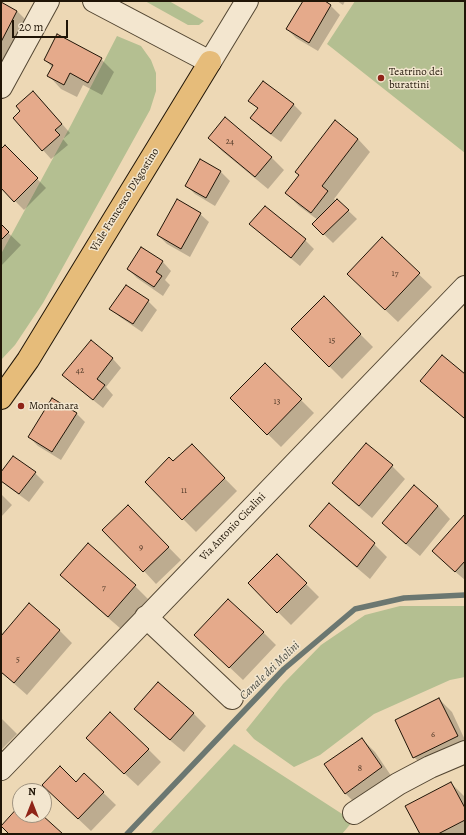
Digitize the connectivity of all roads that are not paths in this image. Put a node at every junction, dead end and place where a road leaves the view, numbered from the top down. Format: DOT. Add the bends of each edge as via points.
graph roads {
  1 [pos="48,1"];
  2 [pos="94,1"];
  3 [pos="247,1"];
  4 [pos="210,62"];
  5 [pos="1,87"];
  6 [pos="465,287"];
  7 [pos="1,398"];
  8 [pos="146,617"];
  9 [pos="232,698"];
  10 [pos="465,752"];
  11 [pos="1,769"];
  12 [pos="354,813"];
  1 -- 5 [label="street"];
  2 -- 4 [label="street"];
  3 -- 4 [label="street, Viale Francesco D'Agostino"];
  4 -- 7 [label="main road, Viale Francesco D'Agostino" via="28,360"];
  6 -- 8 [label="street, Via Antonio Cicalini"];
  8 -- 9 [label="street"];
  8 -- 11 [label="street, Via Antonio Cicalini"];
  10 -- 12 [label="street" via="398,784"];
}
